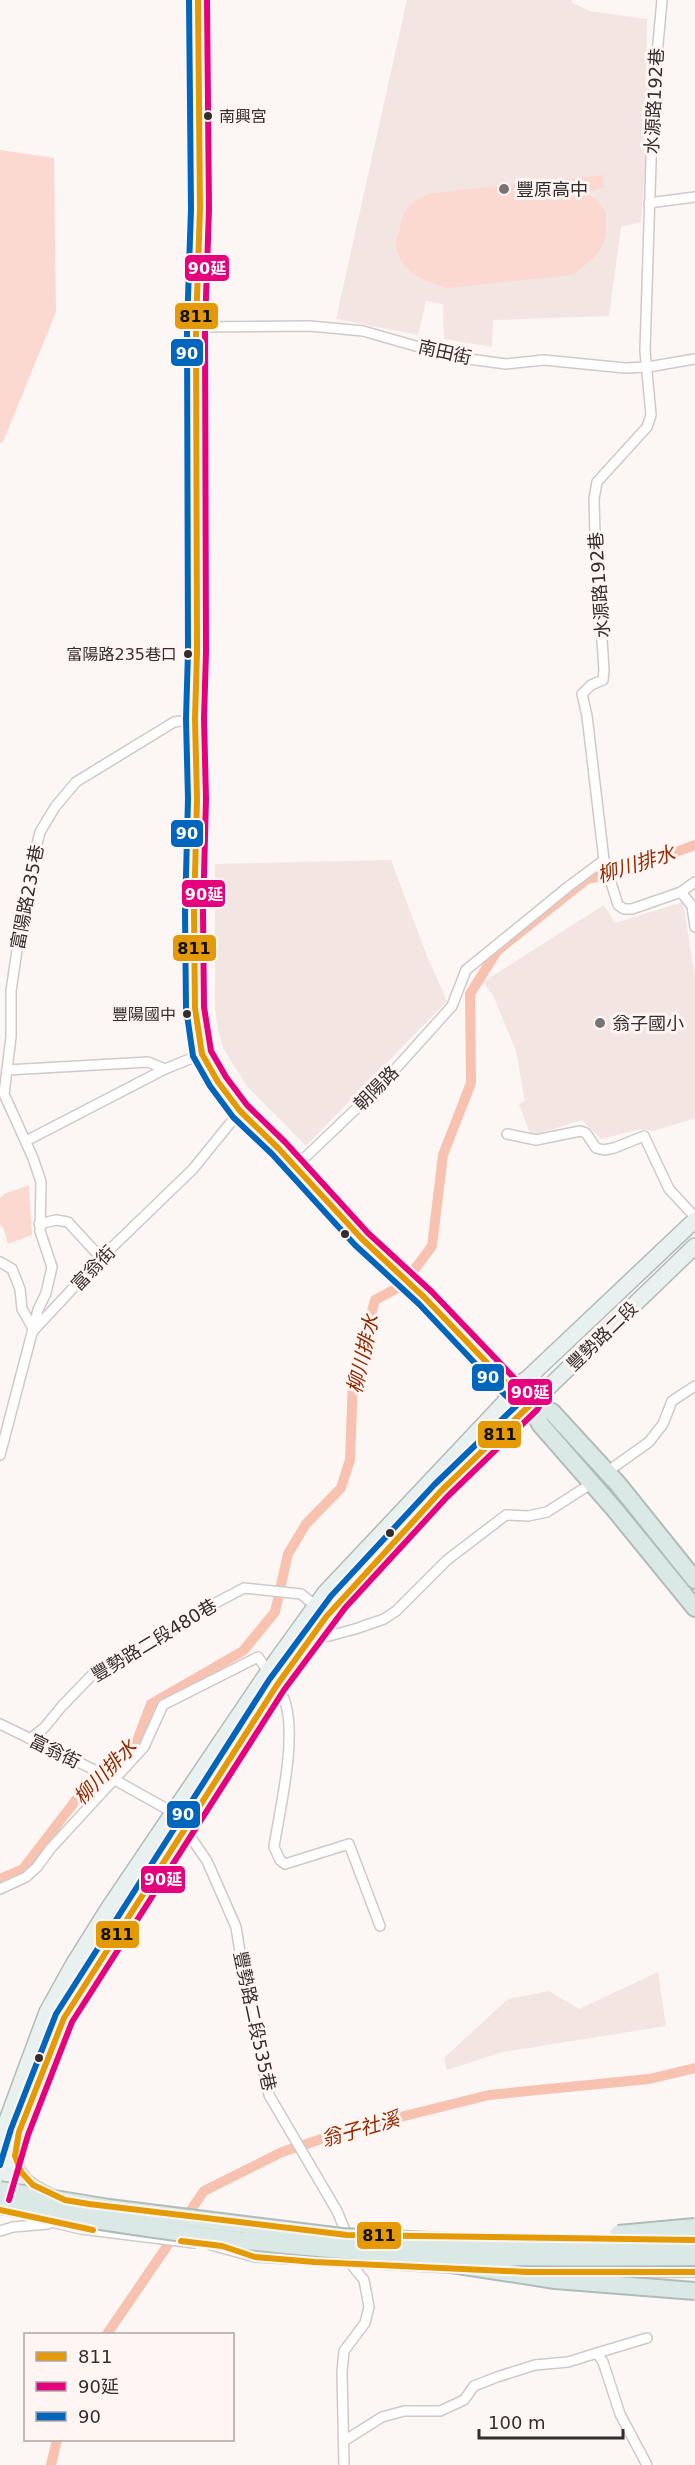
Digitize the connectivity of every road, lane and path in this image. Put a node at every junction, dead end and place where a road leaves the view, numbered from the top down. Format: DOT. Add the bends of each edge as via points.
graph roads {
  1 [pos="198,0"];
  2 [pos="662,0"];
  3 [pos="695,196"];
  4 [pos="650,203"];
  5 [pos="196,327"];
  6 [pos="695,359"];
  7 [pos="648,367"];
  8 [pos="195,719"];
  9 [pos="604,861"];
  10 [pos="695,882"];
  11 [pos="681,892"];
  12 [pos="695,927"];
  13 [pos="202,1054"];
  14 [pos="165,1069"];
  15 [pos="7,1070"];
  16 [pos="240,1111"];
  17 [pos="507,1134"];
  18 [pos="26,1141"];
  19 [pos="295,1167"];
  20 [pos="695,1219"];
  21 [pos="39,1224"];
  22 [pos="695,1246"];
  23 [pos="101,1258"];
  24 [pos="0,1262"];
  25 [pos="34,1330"];
  26 [pos="695,1386"];
  27 [pos="512,1389"];
  28 [pos="531,1404"];
  29 [pos="0,1455"];
  30 [pos="611,1469"];
  31 [pos="586,1486"];
  32 [pos="695,1580"];
  33 [pos="695,1608"];
  34 [pos="321,1611"];
  35 [pos="311,1637"];
  36 [pos="272,1678"];
  37 [pos="0,1724"];
  38 [pos="31,1738"];
  39 [pos="111,1778"];
  40 [pos="174,1813"];
  41 [pos="185,1828"];
  42 [pos="0,1889"];
  43 [pos="380,1926"];
  44 [pos="0,2139"];
  45 [pos="15,2146"];
  46 [pos="1,2191"];
  47 [pos="65,2200"];
  48 [pos="0,2205"];
  49 [pos="0,2210"];
  50 [pos="57,2224"];
  51 [pos="695,2227"];
  52 [pos="0,2230"];
  53 [pos="347,2235"];
  54 [pos="695,2242"];
  55 [pos="495,2244"];
  56 [pos="222,2246"];
  57 [pos="370,2251"];
  58 [pos="695,2257"];
  59 [pos="350,2258"];
  60 [pos="695,2272"];
  61 [pos="695,2291"];
  62 [pos="647,2338"];
  63 [pos="597,2353"];
  64 [pos="344,2441"];
  65 [pos="344,2465"];
  66 [pos="647,2465"];
  1 -- 5 [label="street" via="200,209"];
  2 -- 4 [label="street, 水源路192巷" via="653,98"];
  3 -- 4 [label="street"];
  4 -- 7 [label="street, 水源路192巷" via="645,351"];
  5 -- 7 [label="street, 南田街" via="310,326 363,331 454,357 506,364 544,360"];
  5 -- 8 [label="street"];
  6 -- 7 [label="street, 南田街"];
  7 -- 9 [label="street, 水源路192巷" via="651,415 647,427 597,482 594,499 604,670 603,680 582,694"];
  8 -- 13 [label="street" via="195,1008"];
  8 -- 15 [label="street, 富陽路235巷" via="174,722 76,782 40,832 26,889 11,991"];
  9 -- 11 [label="street, 水源路192巷" via="618,905 624,909"];
  9 -- 19 [label="street, 朝陽路" via="466,970 452,1006 381,1085"];
  10 -- 11 [label="street"];
  11 -- 12 [label="street" via="692,906"];
  13 -- 14 [label="street"];
  13 -- 16 [label="street"];
  14 -- 15 [label="street" via="148,1062"];
  14 -- 18 [label="street"];
  15 -- 18 [label="street, 富陽路235巷" via="4,1094"];
  16 -- 19 [label="street"];
  16 -- 23 [label="street, 富翁街" via="193,1169"];
  17 -- 20 [label="street" via="536,1140 580,1131 596,1148 604,1150 644,1136 669,1189"];
  18 -- 21 [label="street, 富陽路235巷" via="41,1182"];
  19 -- 27 [label="street"];
  20 -- 27 [label="main road, 豐勢路二段"];
  21 -- 23 [label="street" via="68,1222"];
  21 -- 25 [label="street, 富陽路235巷" via="52,1267"];
  22 -- 28 [label="main road, 豐勢路二段"];
  23 -- 25 [label="street, 富翁街"];
  24 -- 25 [label="street" via="12,1269 22,1309"];
  25 -- 29 [label="street, 富翁街"];
  26 -- 30 [label="street" via="672,1401 650,1442"];
  27 -- 28 [label="street"];
  27 -- 34 [label="main road, 豐勢路二段" via="504,1403 381,1532"];
  28 -- 32 [label="highway" via="552,1412"];
  28 -- 33 [label="highway" via="540,1424"];
  28 -- 34 [label="main road, 豐勢路二段"];
  31 -- 35 [label="street" via="547,1512 506,1515 434,1571 384,1619 329,1636"];
  34 -- 35 [label="main road, 豐勢路二段"];
  34 -- 36 [label="main road, 豐勢路二段"];
  34 -- 38 [label="street, 豐勢路二段480巷" via="301,1594 244,1588 124,1662 93,1674 45,1728"];
  35 -- 36 [label="main road, 豐勢路二段"];
  36 -- 39 [label="street" via="258,1657 163,1706 144,1747"];
  36 -- 40 [label="main road, 豐勢路二段"];
  36 -- 41 [label="main road, 豐勢路二段"];
  36 -- 43 [label="street" via="286,1707 289,1748 274,1847 285,1864 349,1844"];
  37 -- 38 [label="street, 富翁街"];
  38 -- 39 [label="street, 富翁街"];
  39 -- 40 [label="street, 富翁街"];
  39 -- 42 [label="street" via="38,1867"];
  40 -- 41 [label="street, 豐勢路二段535巷"];
  40 -- 44 [label="main road, 豐勢路二段" via="108,1909 47,2012"];
  41 -- 45 [label="main road, 豐勢路二段" via="64,2018"];
  41 -- 53 [label="street, 豐勢路二段535巷" via="207,1861 236,1927 267,2088"];
  45 -- 46 [label="main road, 豐勢路二段"];
  45 -- 47 [label="street" via="16,2162 26,2179"];
  46 -- 47 [label="street"];
  46 -- 55 [label="highway, bridge" via="342,2237"];
  47 -- 53 [label="street, bridge"];
  48 -- 57 [label="highway, bridge" via="109,2223"];
  49 -- 50 [label="street"];
  50 -- 52 [label="street"];
  50 -- 56 [label="street"];
  51 -- 55 [label="highway, bridge"];
  53 -- 54 [label="street"];
  53 -- 59 [label="street, 豐勢路二段535巷"];
  54 -- 55 [label="highway, bridge"];
  56 -- 59 [label="street" via="251,2242"];
  56 -- 59 [label="street" via="255,2257"];
  57 -- 58 [label="highway, bridge" via="548,2258"];
  57 -- 61 [label="highway, bridge" via="555,2280"];
  58 -- 59 [label="highway"];
  59 -- 60 [label="street" via="527,2272"];
  59 -- 64 [label="street, 豐勢路二段535巷" via="364,2280 369,2307 365,2324 344,2351"];
  62 -- 63 [label="street"];
  63 -- 64 [label="street" via="497,2377 474,2386 464,2400 441,2411 404,2411 382,2417"];
  63 -- 66 [label="street" via="620,2415"];
  64 -- 65 [label="street, 豐勢路二段535巷"];
}
